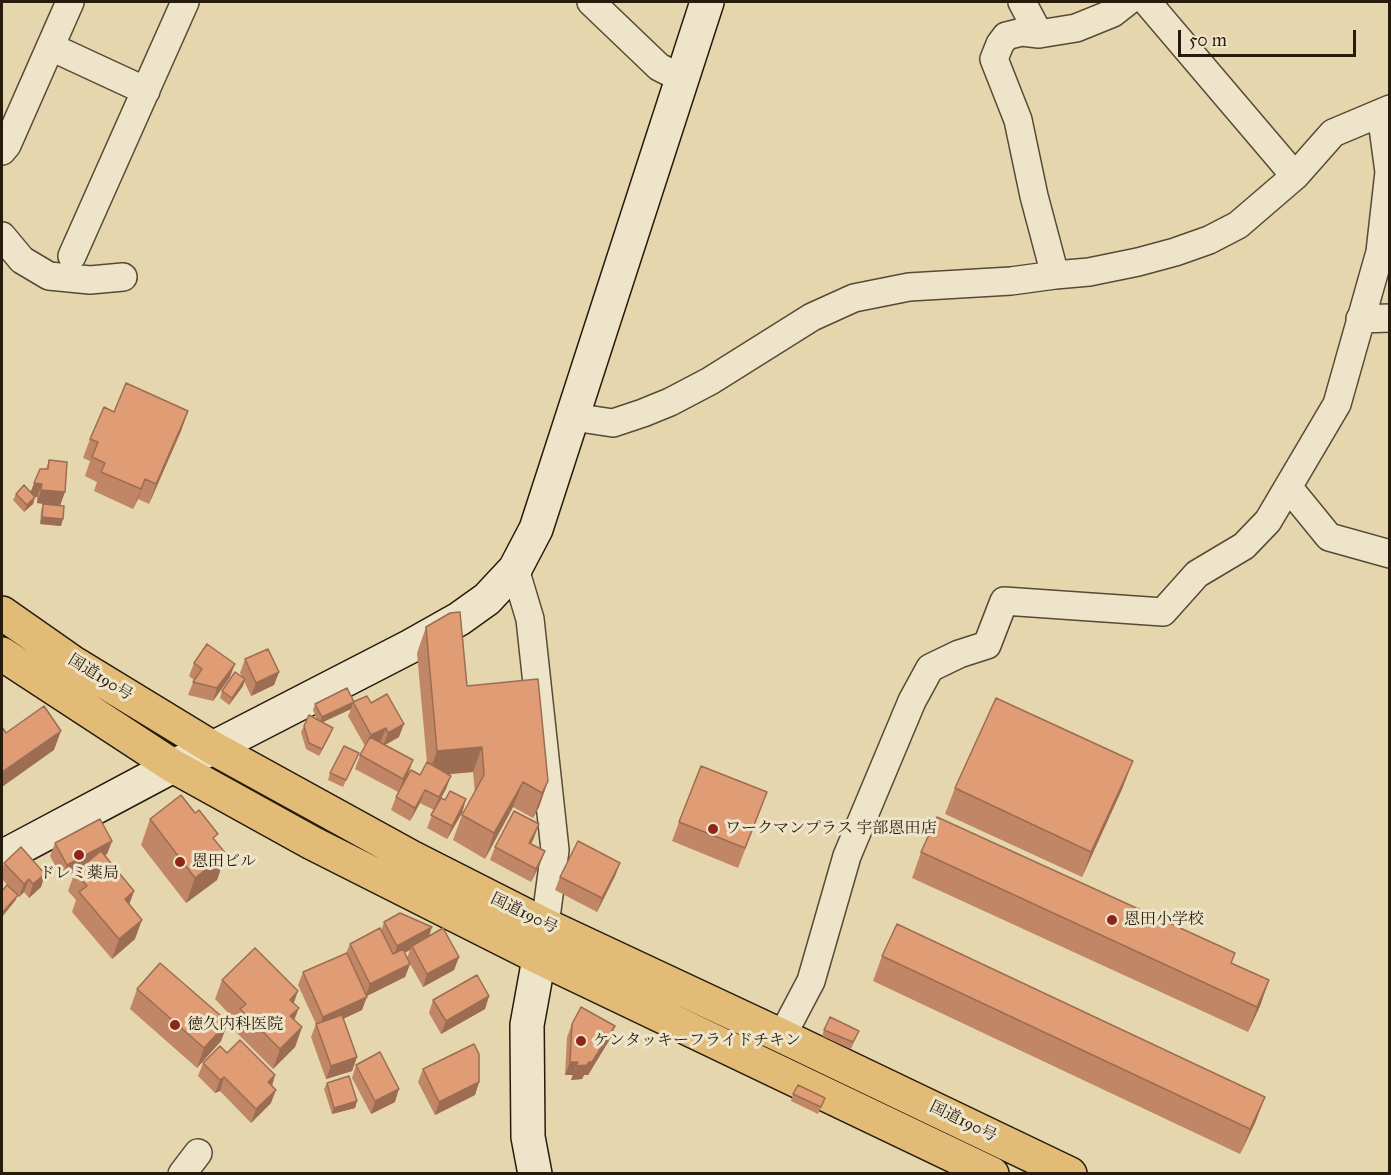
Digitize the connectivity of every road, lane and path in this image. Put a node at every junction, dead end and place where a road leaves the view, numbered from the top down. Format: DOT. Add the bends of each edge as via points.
graph roads {
  1 [pos="70,2"];
  2 [pos="185,2"];
  3 [pos="591,2"];
  4 [pos="707,2"];
  5 [pos="1022,2"];
  6 [pos="1127,2"];
  7 [pos="1147,2"];
  8 [pos="1039,34"];
  9 [pos="51,47"];
  10 [pos="681,78"];
  11 [pos="146,91"];
  12 [pos="1385,111"];
  13 [pos="2,151"];
  14 [pos="1295,176"];
  15 [pos="2,236"];
  16 [pos="72,256"];
  17 [pos="1055,275"];
  18 [pos="123,278"];
  19 [pos="1389,318"];
  20 [pos="1360,320"];
  21 [pos="573,417"];
  22 [pos="1288,488"];
  23 [pos="1389,554"];
  24 [pos="515,569"];
  25 [pos="2,613"];
  26 [pos="2,654"];
  27 [pos="213,748"];
  28 [pos="173,766"];
  29 [pos="2,857"];
  30 [pos="545,924"];
  31 [pos="540,958"];
  32 [pos="783,1036"];
  33 [pos="198,1153"];
  34 [pos="182,1173"];
  35 [pos="535,1173"];
  36 [pos="992,1173"];
  37 [pos="1070,1173"];
  1 -- 9 [label="street"];
  2 -- 11 [label="street"];
  3 -- 10 [label="street" via="659,67"];
  4 -- 10 [label="street"];
  5 -- 8 [label="street"];
  6 -- 8 [label="street" via="1113,13 1076,28"];
  7 -- 14 [label="street"];
  8 -- 17 [label="street" via="1022,32 1006,36 994,59 1018,120"];
  9 -- 11 [label="street"];
  9 -- 13 [label="street"];
  10 -- 21 [label="street"];
  11 -- 16 [label="street"];
  12 -- 14 [label="street" via="1333,133"];
  12 -- 20 [label="street" via="1389,172 1380,252"];
  14 -- 17 [label="street" via="1238,225 1209,240 1138,262"];
  15 -- 18 [label="street" via="22,260 50,276"];
  17 -- 21 [label="street" via="909,287 854,298 812,317 669,402 613,423"];
  19 -- 20 [label="street"];
  20 -- 22 [label="street" via="1337,404"];
  21 -- 24 [label="street" via="536,529"];
  22 -- 23 [label="street" via="1329,537"];
  22 -- 32 [label="street" via="1268,521 1244,546 1197,574 1163,612 1004,601 987,645 930,668 912,700 847,856 811,981"];
  24 -- 27 [label="street" via="487,599 459,619"];
  24 -- 30 [label="street" via="530,619 555,850"];
  25 -- 27 [label="highway, 国道190号" via="72,662"];
  26 -- 28 [label="highway, 国道190号"];
  27 -- 28 [label="street"];
  27 -- 30 [label="highway, 国道190号" via="411,857"];
  28 -- 29 [label="street"];
  28 -- 31 [label="highway, 国道190号" via="312,843"];
  30 -- 31 [label="street"];
  30 -- 32 [label="highway, 国道190号"];
  31 -- 35 [label="street" via="527,1025 528,1137"];
  31 -- 36 [label="highway, 国道190号"];
  32 -- 37 [label="highway, 国道190号"];
  33 -- 34 [label="street"];
}
